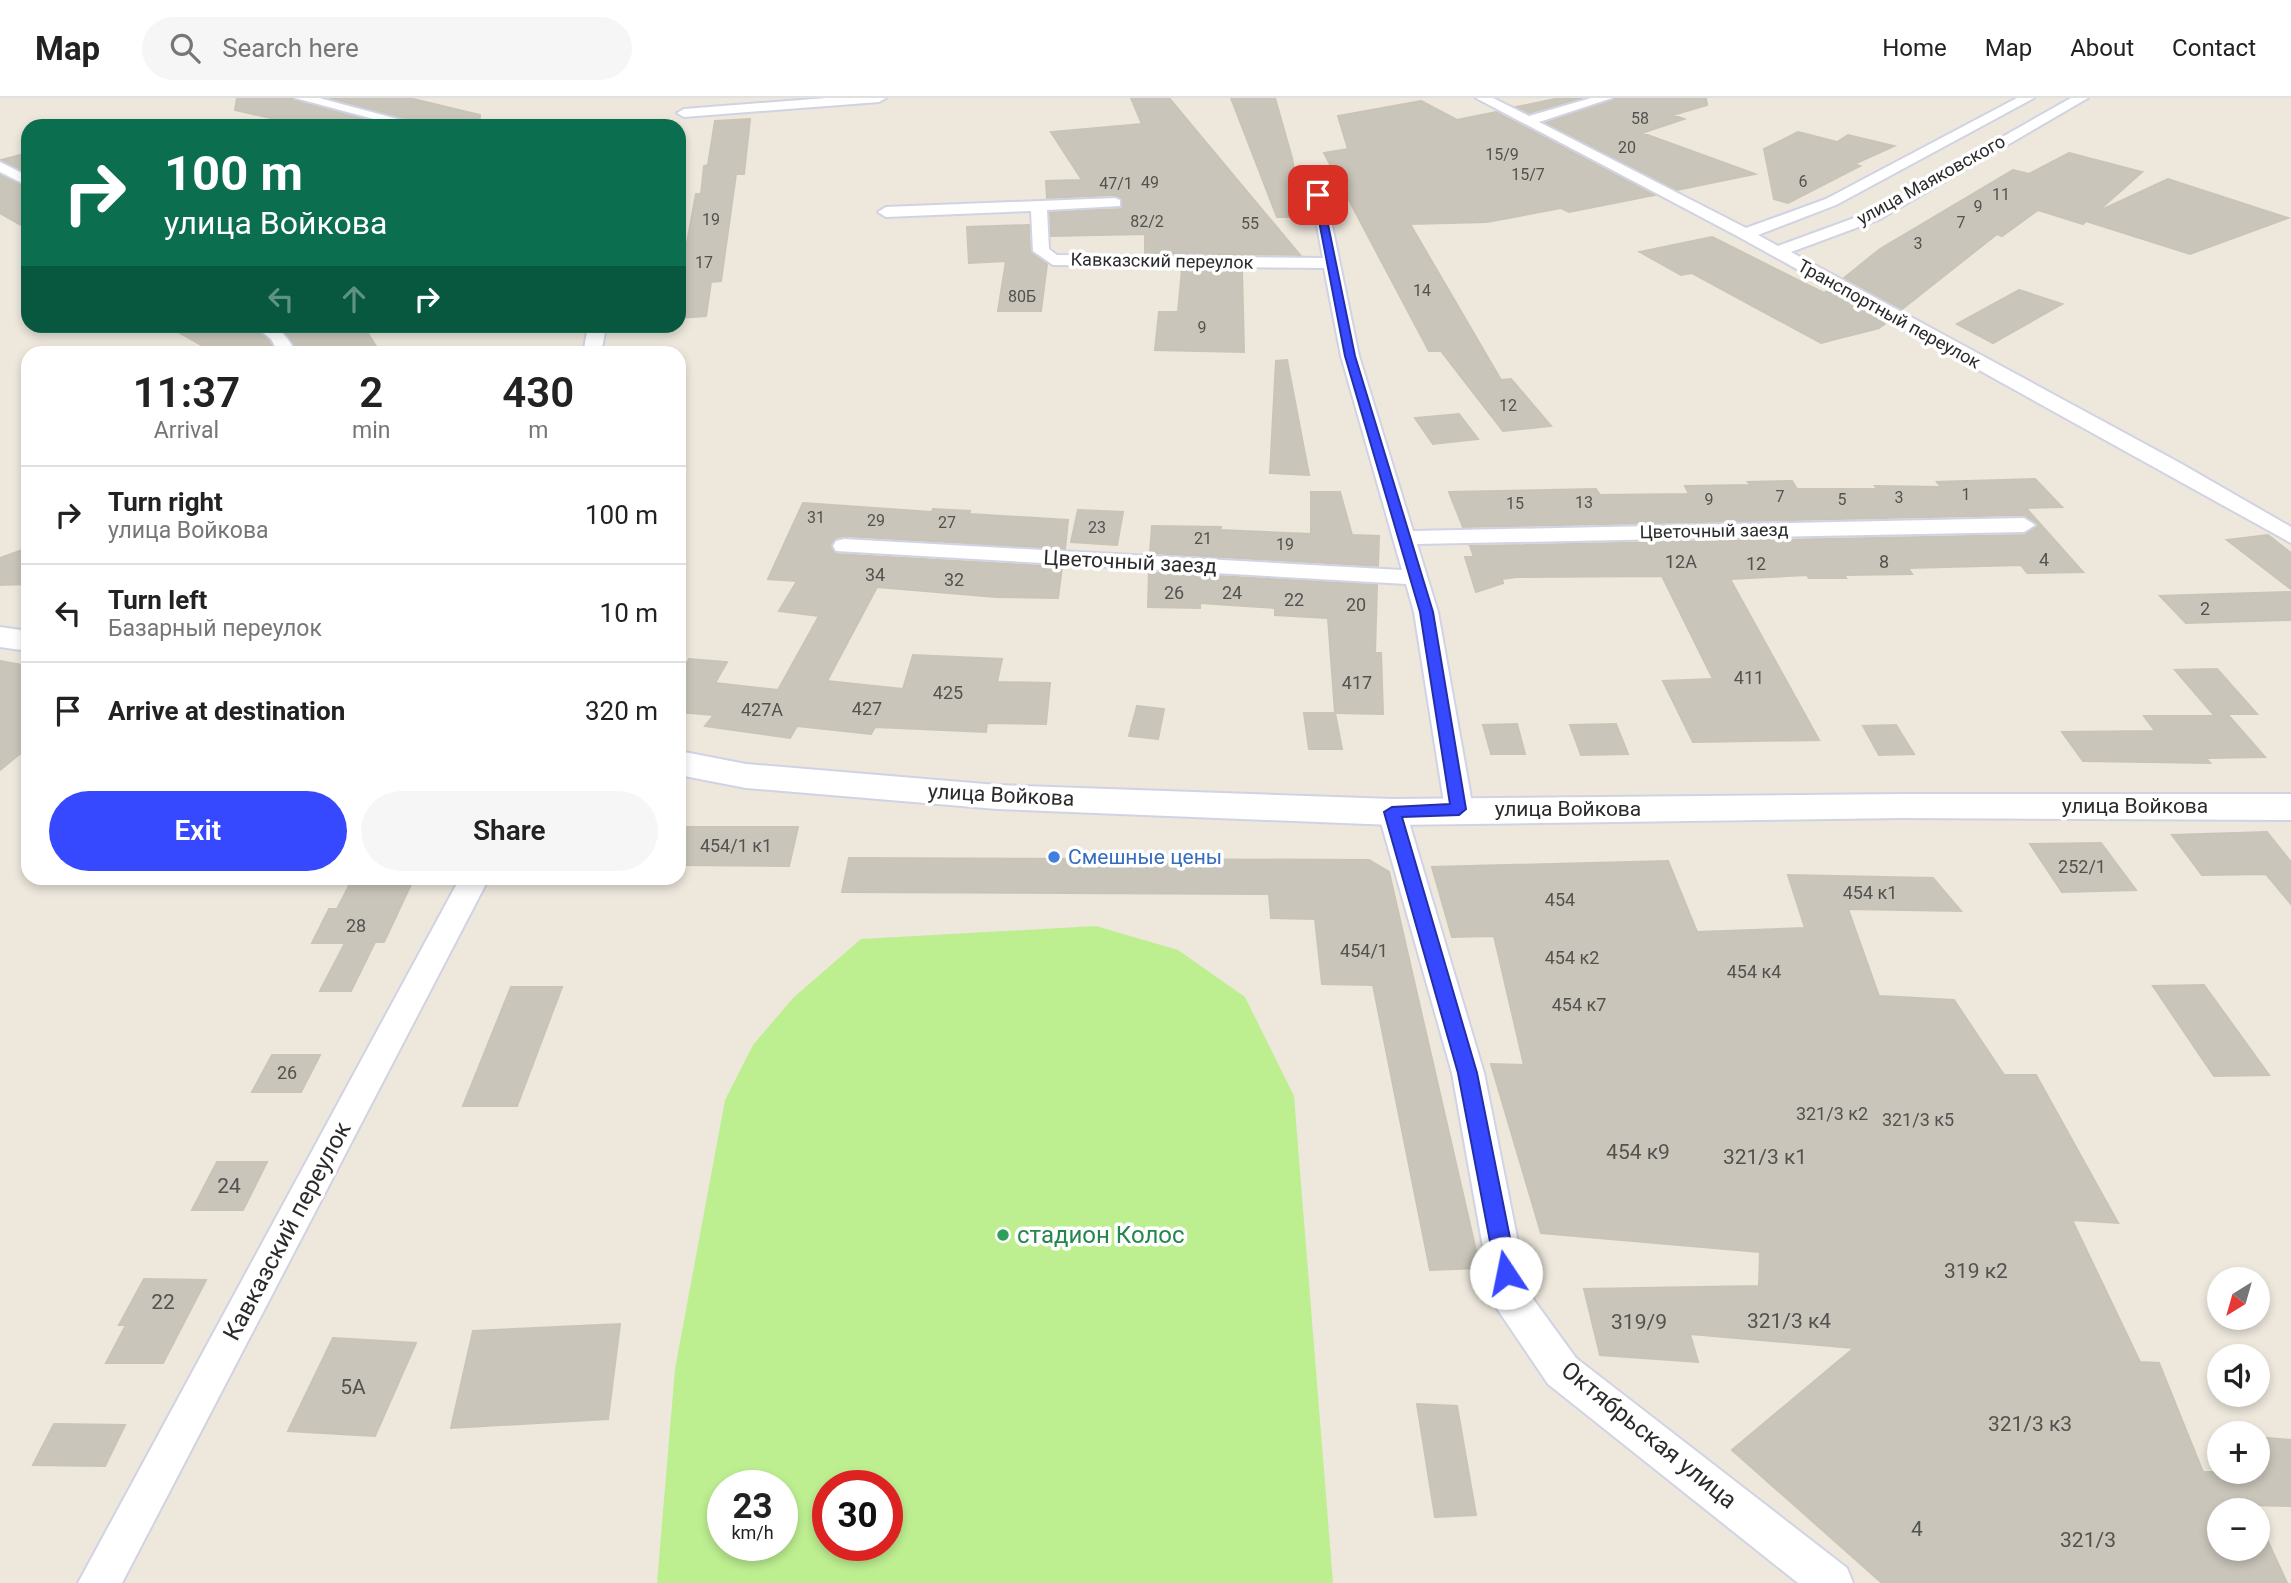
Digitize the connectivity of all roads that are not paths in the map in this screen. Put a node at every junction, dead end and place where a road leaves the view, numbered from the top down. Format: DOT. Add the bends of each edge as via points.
graph roads {
  1 [pos="302,98"];
  2 [pos="686,98"];
  3 [pos="879,98"];
  4 [pos="1483,98"];
  5 [pos="1605,98"];
  6 [pos="2027,98"];
  7 [pos="2081,98"];
  8 [pos="684,113"];
  9 [pos="388,119"];
  10 [pos="678,119"];
  11 [pos="1527,121"];
  12 [pos="0,166"];
  13 [pos="1314,172"];
  14 [pos="21,177"];
  15 [pos="1115,203"];
  16 [pos="1040,206"];
  17 [pos="886,212"];
  18 [pos="1745,234"];
  19 [pos="1776,252"];
  20 [pos="1332,262"];
  21 [pos="2024,525"];
  22 [pos="2291,536"];
  23 [pos="1405,538"];
  24 [pos="844,546"];
  25 [pos="1416,578"];
  26 [pos="0,637"];
  27 [pos="21,641"];
  28 [pos="686,764"];
  29 [pos="2291,807"];
  30 [pos="1459,809"];
  31 [pos="1392,812"];
  32 [pos="471,885"];
  33 [pos="99,1583"];
  34 [pos="1832,1583"];
  1 -- 9 [label="street"];
  2 -- 8 [label="street"];
  3 -- 8 [label="street"];
  4 -- 11 [label="street, Транспортный переулок"];
  5 -- 11 [label="street"];
  6 -- 18 [label="street, улица Маяковского" via="1831,202"];
  7 -- 19 [label="street, улица Маяковского" via="1874,216"];
  8 -- 10 [label="street"];
  11 -- 18 [label="street, Транспортный переулок"];
  12 -- 14 [label="street"];
  13 -- 20 [label="street"];
  15 -- 16 [label="street"];
  16 -- 17 [label="street"];
  16 -- 20 [label="street, Кавказский переулок" via="1041,251 1053,260"];
  18 -- 19 [label="street, Транспортный переулок"];
  19 -- 22 [label="street, Транспортный переулок"];
  20 -- 23 [label="street" via="1350,356"];
  21 -- 23 [label="street, Цветочный заезд"];
  23 -- 25 [label="street"];
  24 -- 25 [label="street, Цветочный заезд"];
  25 -- 30 [label="street" via="1426,612"];
  26 -- 27 [label="street"];
  28 -- 31 [label="street, улица Войкова" via="746,776 998,797"];
  29 -- 30 [label="street, улица Войкова"];
  30 -- 31 [label="street, улица Войкова"];
  31 -- 34 [label="street, Октябрьская улица" via="1468,1073 1511,1298 1562,1371"];
  32 -- 33 [label="street, Кавказский переулок"];
}
